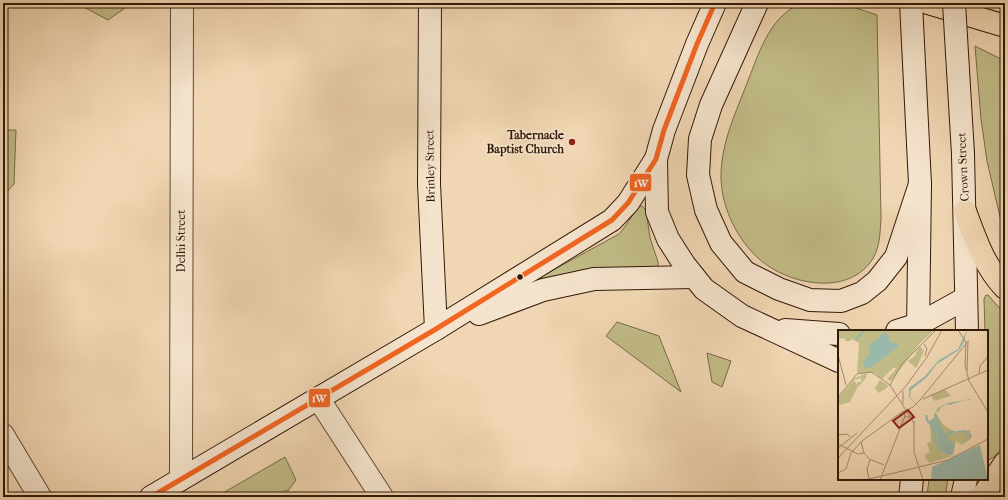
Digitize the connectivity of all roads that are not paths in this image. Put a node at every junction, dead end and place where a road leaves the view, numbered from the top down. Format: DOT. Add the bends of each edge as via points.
graph roads {
  1 [pos="182,3"];
  2 [pos="430,3"];
  3 [pos="716,3"];
  4 [pos="757,3"];
  5 [pos="911,3"];
  6 [pos="928,3"];
  7 [pos="954,3"];
  8 [pos="1004,26"];
  9 [pos="656,159"];
  10 [pos="920,184"];
  11 [pos="965,211"];
  12 [pos="694,277"];
  13 [pos="1005,288"];
  14 [pos="966,298"];
  15 [pos="770,328"];
  16 [pos="919,328"];
  17 [pos="436,329"];
  18 [pos="904,330"];
  19 [pos="966,330"];
  20 [pos="838,334"];
  21 [pos="838,361"];
  22 [pos="318,398"];
  23 [pos="3,434"];
  24 [pos="1005,463"];
  25 [pos="181,479"];
  26 [pos="912,480"];
  27 [pos="966,480"];
  28 [pos="40,497"];
  29 [pos="151,497"];
  30 [pos="382,497"];
  31 [pos="910,497"];
  32 [pos="962,497"];
  33 [pos="982,497"];
  1 -- 25 [label="main road, Delhi Street"];
  2 -- 17 [label="main road, Brinley Street" via="429,184"];
  3 -- 9 [label="main road" via="697,44 664,130"];
  4 -- 10 [label="main road" via="711,105 700,139 698,175 706,210 721,243 745,272 779,289 810,300 841,301 862,293 877,281 896,257"];
  5 -- 10 [label="main road"];
  6 -- 8 [label="main road"];
  7 -- 11 [label="main road, Crown Street, bridge"];
  9 -- 12 [label="main road" via="657,212 668,239"];
  9 -- 17 [label="main road" via="628,203 612,220"];
  10 -- 16 [label="main road"];
  11 -- 13 [label="main road" via="981,254 996,279"];
  11 -- 14 [label="main road, Crown Street"];
  12 -- 15 [label="main road" via="704,289 742,316"];
  12 -- 17 [label="main road" via="594,279 569,283"];
  14 -- 16 [label="main road"];
  14 -- 19 [label="main road, Crown Street"];
  15 -- 20 [label="main road"];
  15 -- 21 [label="main road"];
  16 -- 18 [label="main road"];
  17 -- 22 [label="main road"];
  22 -- 25 [label="main road"];
  22 -- 30 [label="main road"];
  23 -- 28 [label="main road"];
  24 -- 33 [label="main road"];
  25 -- 29 [label="main road"];
  26 -- 31 [label="main road"];
  27 -- 32 [label="main road"];
}
